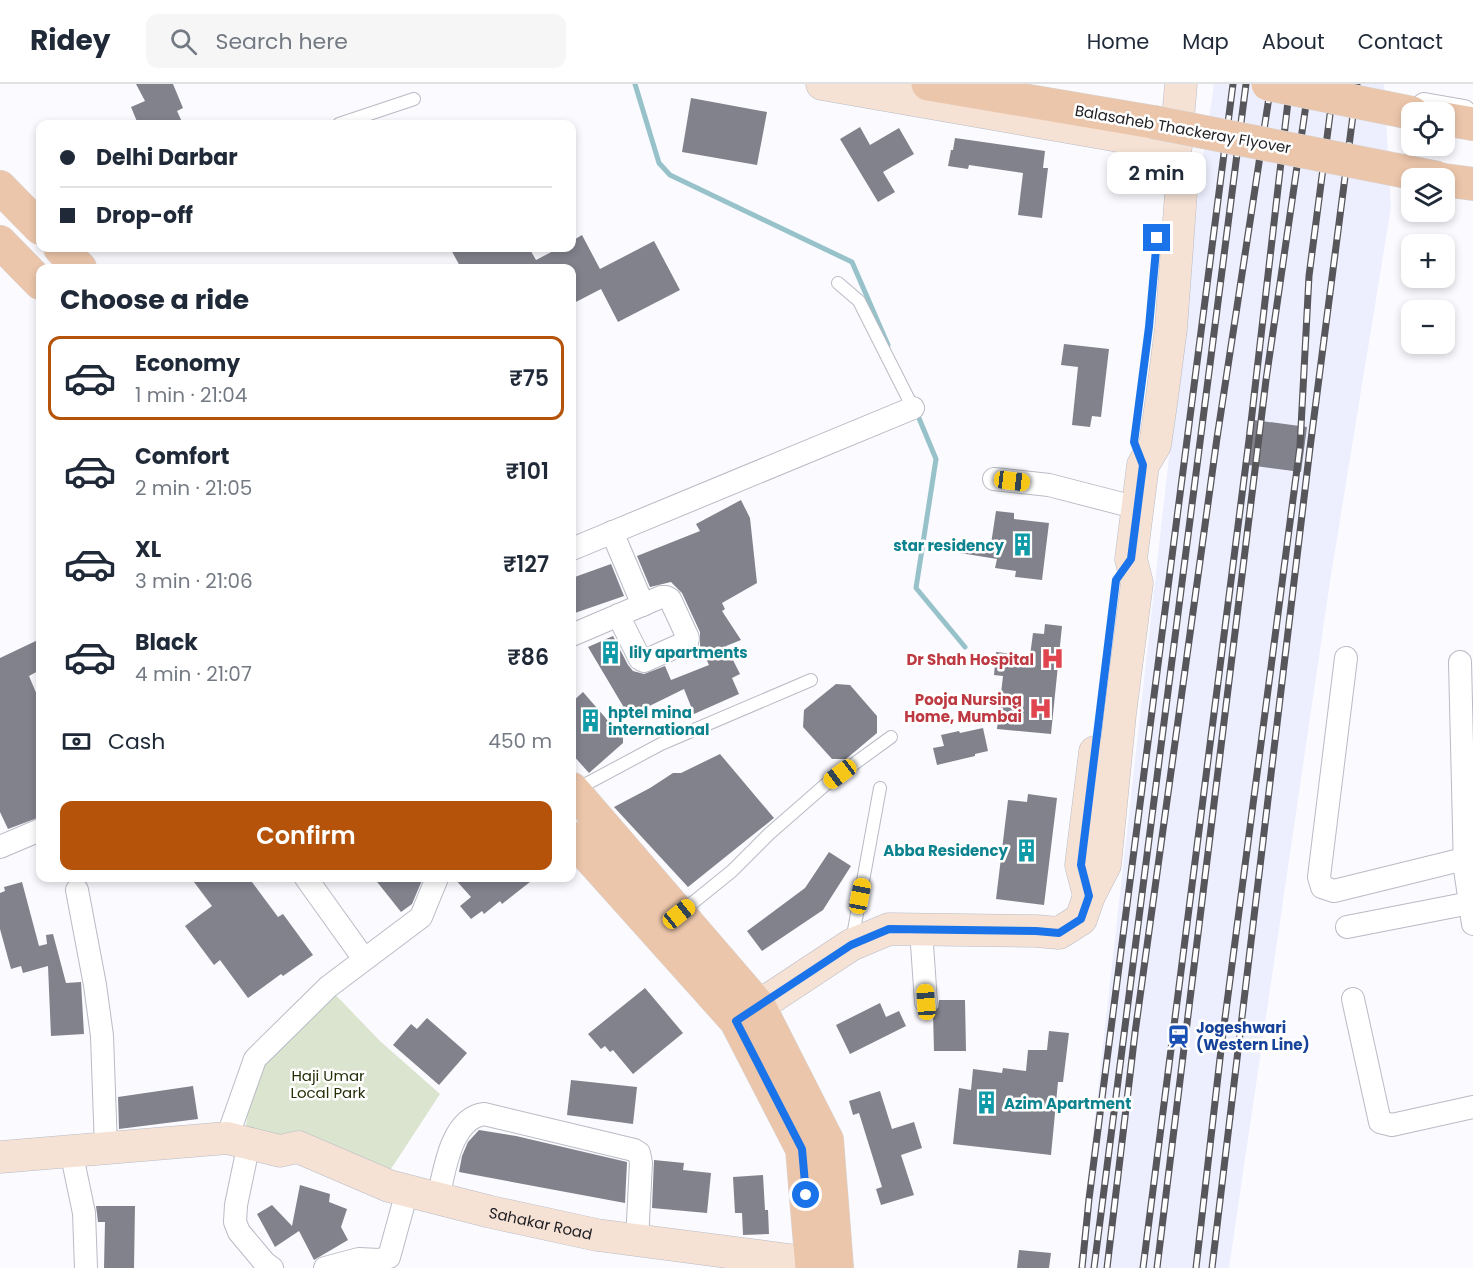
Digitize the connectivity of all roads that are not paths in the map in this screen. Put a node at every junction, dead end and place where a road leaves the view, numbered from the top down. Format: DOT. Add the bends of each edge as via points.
graph roads {
  1 [pos="822,84"];
  2 [pos="927,84"];
  3 [pos="1181,84"];
  4 [pos="1268,84"];
  5 [pos="414,99"];
  6 [pos="1401,107"];
  7 [pos="1455,112"];
  8 [pos="1473,112"];
  9 [pos="1455,119"];
  10 [pos="351,120"];
  11 [pos="1473,124"];
  12 [pos="1171,160"];
  13 [pos="1401,171"];
  14 [pos="1455,182"];
  15 [pos="1473,184"];
  16 [pos="0,187"];
  17 [pos="36,224"];
  18 [pos="5,254"];
  19 [pos="36,280"];
  20 [pos="838,283"];
  21 [pos="913,408"];
  22 [pos="994,479"];
  23 [pos="1138,508"];
  24 [pos="612,532"];
  25 [pos="576,547"];
  26 [pos="643,605"];
  27 [pos="618,615"];
  28 [pos="576,632"];
  29 [pos="1346,658"];
  30 [pos="1460,662"];
  31 [pos="811,680"];
  32 [pos="891,737"];
  33 [pos="576,788"];
  34 [pos="880,788"];
  35 [pos="576,795"];
  36 [pos="36,832"];
  37 [pos="576,842"];
  38 [pos="0,847"];
  39 [pos="1464,859"];
  40 [pos="309,882"];
  41 [pos="434,882"];
  42 [pos="77,890"];
  43 [pos="679,914"];
  44 [pos="1471,914"];
  45 [pos="1347,927"];
  46 [pos="921,930"];
  47 [pos="851,945"];
  48 [pos="364,959"];
  49 [pos="1353,999"];
  50 [pos="926,1002"];
  51 [pos="748,1014"];
  52 [pos="1473,1107"];
  53 [pos="238,1141"];
  54 [pos="106,1148"];
  55 [pos="70,1151"];
  56 [pos="280,1151"];
  57 [pos="0,1157"];
  58 [pos="438,1198"];
  59 [pos="404,1206"];
  60 [pos="490,1219"];
  61 [pos="636,1247"];
  62 [pos="820,1266"];
  63 [pos="86,1268"];
  64 [pos="272,1268"];
  65 [pos="325,1268"];
  66 [pos="713,1268"];
  1 -- 12 [label="street"];
  2 -- 13 [label="main road, Balasaheb Thackeray Flyover, bridge" via="1153,122"];
  3 -- 12 [label="street"];
  4 -- 6 [label="main road, bridge"];
  5 -- 10 [label="lane"];
  7 -- 8 [label="street"];
  9 -- 11 [label="main road"];
  12 -- 23 [label="street" via="1163,299 1151,395 1134,442 1143,465"];
  14 -- 15 [label="main road"];
  16 -- 17 [label="main road"];
  18 -- 19 [label="main road"];
  20 -- 21 [label="lane" via="859,301"];
  21 -- 24 [label="street"];
  22 -- 23 [label="street" via="1049,485"];
  23 -- 46 [label="street" via="1131,559 1116,580 1120,638 1104,761 1105,865 1081,919 1059,933"];
  24 -- 25 [label="street"];
  24 -- 26 [label="street"];
  26 -- 27 [label="street"];
  26 -- 27 [label="street" via="661,597 670,599 687,642 644,661"];
  27 -- 28 [label="street"];
  29 -- 39 [label="street" via="1319,877 1322,887 1334,891"];
  30 -- 39 [label="street"];
  31 -- 33 [label="lane" via="661,744"];
  32 -- 43 [label="lane" via="825,785"];
  34 -- 47 [label="lane"];
  35 -- 43 [label="main road"];
  36 -- 38 [label="street"];
  37 -- 51 [label="main road"];
  39 -- 44 [label="street"];
  40 -- 48 [label="street"];
  41 -- 48 [label="street" via="421,917"];
  42 -- 54 [label="street" via="102,1036"];
  43 -- 51 [label="main road"];
  44 -- 45 [label="street"];
  46 -- 47 [label="street" via="889,929"];
  46 -- 50 [label="street"];
  47 -- 51 [label="street"];
  48 -- 53 [label="street" via="328,987 255,1059"];
  49 -- 52 [label="street" via="1380,1122 1392,1125"];
  51 -- 62 [label="main road" via="802,1149"];
  53 -- 54 [label="street, Sahakar Road"];
  53 -- 56 [label="street, Sahakar Road"];
  53 -- 64 [label="street" via="235,1222 239,1232"];
  54 -- 55 [label="street, Sahakar Road"];
  55 -- 57 [label="street, Sahakar Road"];
  55 -- 63 [label="street" via="84,1212"];
  56 -- 58 [label="street, Sahakar Road" via="298,1147 389,1186"];
  56 -- 59 [label="street, Sahakar Road" via="294,1166"];
  58 -- 60 [label="street, Sahakar Road"];
  58 -- 61 [label="street" via="458,1132 470,1118 484,1114 639,1153 642,1163"];
  59 -- 60 [label="street, Sahakar Road"];
  59 -- 65 [label="street" via="389,1257 359,1258"];
  60 -- 61 [label="street, Sahakar Road" via="585,1246"];
  61 -- 62 [label="street, Sahakar Road"];
  61 -- 66 [label="street, Sahakar Road"];
}
